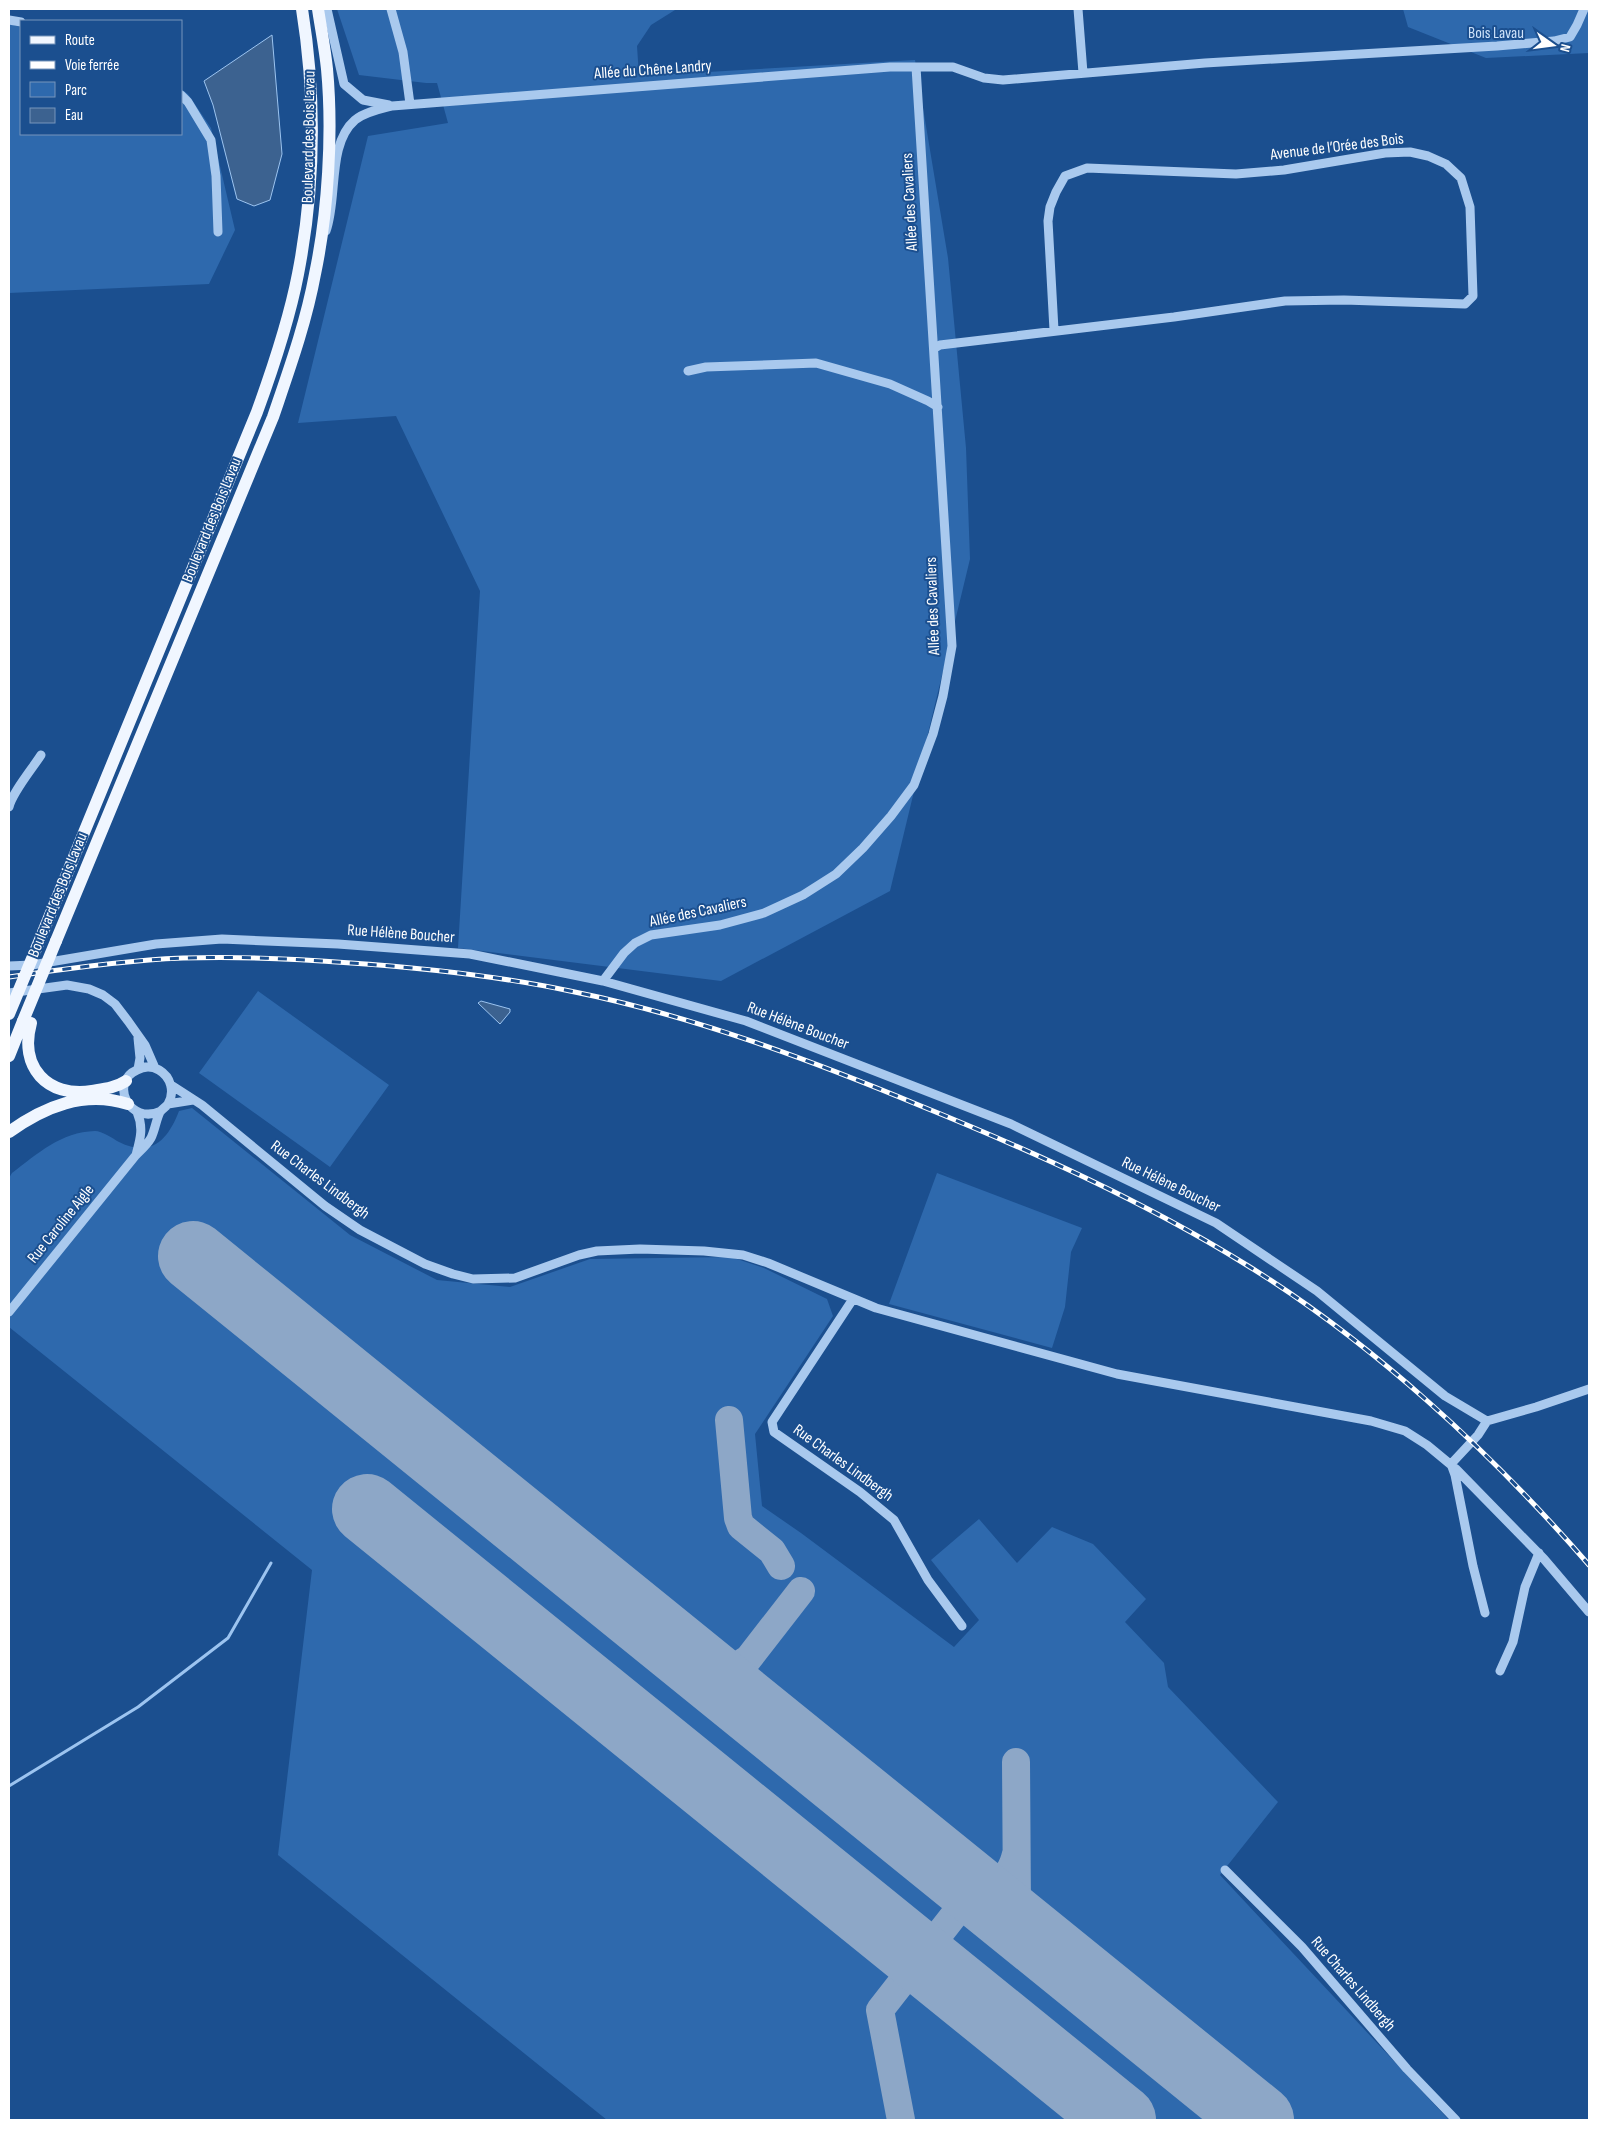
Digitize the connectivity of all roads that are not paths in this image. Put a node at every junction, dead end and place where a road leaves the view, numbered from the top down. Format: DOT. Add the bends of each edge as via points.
graph roads {
  1 [pos="302,9"];
  2 [pos="318,9"];
  3 [pos="327,9"];
  4 [pos="391,9"];
  5 [pos="1078,9"];
  6 [pos="1584,9"];
  7 [pos="916,67"];
  8 [pos="1083,73"];
  9 [pos="182,96"];
  10 [pos="410,104"];
  11 [pos="392,106"];
  12 [pos="218,232"];
  13 [pos="321,245"];
  14 [pos="1054,330"];
  15 [pos="934,348"];
  16 [pos="688,371"];
  17 [pos="938,407"];
  18 [pos="41,755"];
  19 [pos="10,799"];
  20 [pos="9,966"];
  21 [pos="603,982"];
  22 [pos="9,993"];
  23 [pos="9,1014"];
  24 [pos="27,1022"];
  25 [pos="137,1036"];
  26 [pos="9,1056"];
  27 [pos="155,1068"];
  28 [pos="138,1069"];
  29 [pos="126,1081"];
  30 [pos="171,1085"];
  31 [pos="193,1100"];
  32 [pos="168,1104"];
  33 [pos="132,1108"];
  34 [pos="160,1111"];
  35 [pos="9,1132"];
  36 [pos="136,1155"];
  37 [pos="853,1300"];
  38 [pos="9,1312"];
  39 [pos="1589,1389"];
  40 [pos="1487,1421"];
  41 [pos="1451,1464"];
  42 [pos="1539,1553"];
  43 [pos="1589,1612"];
  44 [pos="1485,1613"];
  45 [pos="962,1626"];
  46 [pos="1500,1670"];
  47 [pos="1225,1870"];
  48 [pos="1456,2120"];
  1 -- 23 [label="main road, Boulevard des Bois Lavau, bridge" via="310,74 312,151 298,274 280,345 257,412"];
  2 -- 13 [label="main road, Boulevard des Bois Lavau" via="327,70 328,111"];
  3 -- 11 [label="street, Allée du Chêne Landry" via="344,84 363,100"];
  4 -- 10 [label="street" via="403,52"];
  5 -- 8 [label="street"];
  6 -- 8 [label="street, Allée du Chêne Landry" via="1570,37 1554,41"];
  7 -- 8 [label="street, Allée du Chêne Landry" via="953,67 984,78 1003,80"];
  7 -- 10 [label="street, Allée du Chêne Landry"];
  7 -- 15 [label="street, Allée des Cavaliers"];
  9 -- 12 [label="street" via="211,140"];
  10 -- 11 [label="street, Allée du Chêne Landry"];
  11 -- 13 [label="street, Allée du Chêne Landry" via="356,119 347,130 338,152 330,219"];
  13 -- 24 [label="main road, Boulevard des Bois Lavau, bridge" via="296,348 273,417 56,941"];
  14 -- 14 [label="street, Avenue de l’Orée des Bois" via="1285,301 1465,304 1474,296 1470,207 1462,178 1446,164 1410,152 1236,174 1087,168 1065,176 1056,192 1048,221"];
  14 -- 15 [label="street, Avenue de l’Orée des Bois"];
  15 -- 17 [label="street, Allée des Cavaliers"];
  16 -- 17 [label="street" via="706,367 816,363 890,384"];
  17 -- 21 [label="street, Allée des Cavaliers" via="952,646 943,696 914,785 863,848 836,874 803,895 764,912 720,925 651,935 624,953"];
  18 -- 19 [label="street"];
  20 -- 21 [label="street, Rue Hélène Boucher" via="156,944 222,939 470,954"];
  21 -- 40 [label="street, Rue Hélène Boucher" via="746,1021 1011,1124 1216,1223 1317,1291 1445,1396"];
  22 -- 25 [label="street" via="67,986 89,989 110,999"];
  24 -- 26 [label="main road"];
  24 -- 29 [label="main road" via="31,1060 37,1073 57,1089 76,1092 110,1088"];
  25 -- 27 [label="street" via="146,1046"];
  25 -- 28 [label="street" via="140,1048"];
  27 -- 28 [label="street"];
  27 -- 30 [label="street" via="166,1076"];
  28 -- 29 [label="street"];
  29 -- 33 [label="street" via="124,1097"];
  30 -- 31 [label="street, Rue Charles Lindbergh"];
  30 -- 32 [label="street"];
  31 -- 32 [label="street"];
  31 -- 37 [label="street, Rue Charles Lindbergh" via="325,1206 360,1230 425,1264 453,1274 473,1280 496,1280 529,1274 597,1251 722,1252 768,1263"];
  32 -- 34 [label="street"];
  33 -- 34 [label="street" via="149,1115"];
  33 -- 35 [label="main road" via="101,1099 57,1104"];
  33 -- 36 [label="street, Rue Caroline Aigle" via="141,1124 142,1136"];
  34 -- 36 [label="street, Rue Caroline Aigle" via="148,1143"];
  36 -- 38 [label="street, Rue Caroline Aigle"];
  37 -- 41 [label="street, Rue Charles Lindbergh" via="1116,1374 1370,1421 1405,1431"];
  37 -- 45 [label="street, Rue Charles Lindbergh" via="772,1422 774,1432 894,1520 928,1580"];
  39 -- 40 [label="street"];
  40 -- 41 [label="street"];
  41 -- 42 [label="street, Rue Charles Lindbergh"];
  41 -- 44 [label="street"];
  42 -- 43 [label="street, Rue Charles Lindbergh"];
  42 -- 46 [label="street" via="1526,1587 1513,1642"];
  47 -- 48 [label="street, Rue Charles Lindbergh" via="1302,1947 1407,2069"];
}
